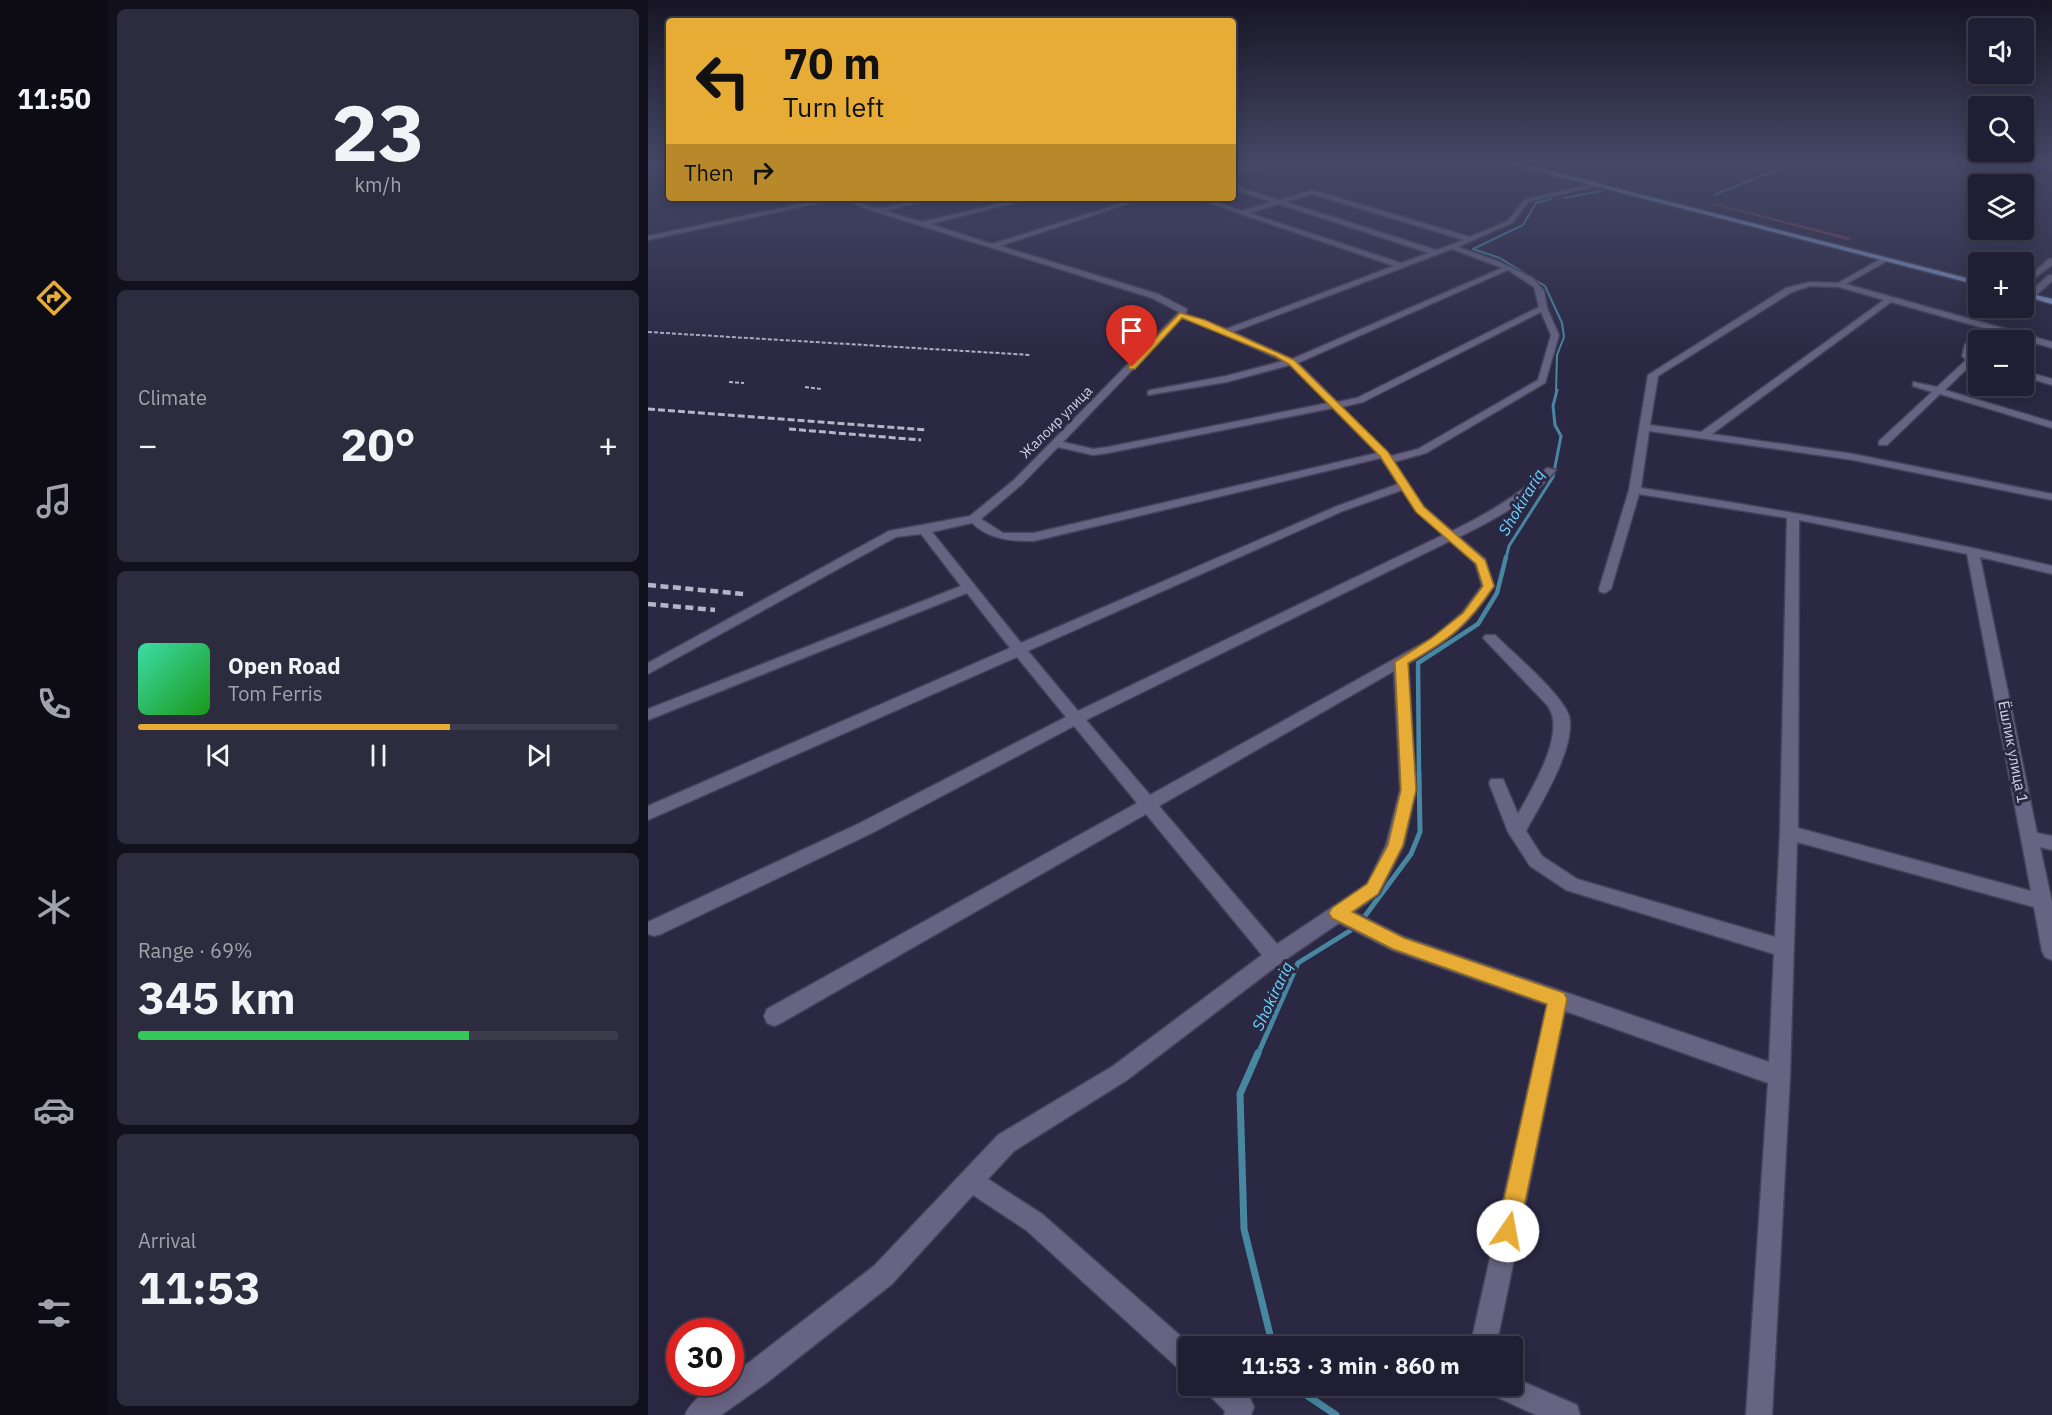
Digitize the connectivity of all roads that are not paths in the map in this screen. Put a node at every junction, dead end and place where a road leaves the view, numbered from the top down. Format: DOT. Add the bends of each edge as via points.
graph roads {
  1 [pos="700,227"];
  2 [pos="932,227"];
  3 [pos="1051,227"];
  4 [pos="1284,227"];
  5 [pos="1356,227"];
  6 [pos="1428,227"];
  7 [pos="1499,227"];
  8 [pos="1765,227"];
  9 [pos="1775,227"];
  10 [pos="648,238"];
  11 [pos="1471,240"];
  12 [pos="992,246"];
  13 [pos="1452,247"];
  14 [pos="1433,252"];
  15 [pos="1884,259"];
  16 [pos="2052,261"];
  17 [pos="1399,265"];
  18 [pos="1507,268"];
  19 [pos="1968,275"];
  20 [pos="2034,276"];
  21 [pos="2052,277"];
  22 [pos="1968,280"];
  23 [pos="1839,285"];
  24 [pos="2034,291"];
  25 [pos="2034,294"];
  26 [pos="2034,295"];
  27 [pos="2052,296"];
  28 [pos="1888,301"];
  29 [pos="2052,302"];
  30 [pos="1543,309"];
  31 [pos="1180,315"];
  32 [pos="1994,329"];
  33 [pos="1225,332"];
  34 [pos="2052,345"];
  35 [pos="1292,362"];
  36 [pos="1968,367"];
  37 [pos="2034,377"];
  38 [pos="2052,382"];
  39 [pos="1917,384"];
  40 [pos="1940,391"];
  41 [pos="1151,393"];
  42 [pos="1337,404"];
  43 [pos="2052,425"];
  44 [pos="1644,427"];
  45 [pos="1705,434"];
  46 [pos="1055,443"];
  47 [pos="1883,443"];
  48 [pos="1386,457"];
  49 [pos="1551,470"];
  50 [pos="1403,486"];
  51 [pos="1635,489"];
  52 [pos="2052,497"];
  53 [pos="1793,515"];
  54 [pos="974,519"];
  55 [pos="924,530"];
  56 [pos="1449,536"];
  57 [pos="1973,554"];
  58 [pos="2052,570"];
  59 [pos="969,587"];
  60 [pos="1605,589"];
  61 [pos="1490,638"];
  62 [pos="1019,650"];
  63 [pos="1401,662"];
  64 [pos="648,669"];
  65 [pos="648,715"];
  66 [pos="1076,718"];
  67 [pos="1497,783"];
  68 [pos="1149,804"];
  69 [pos="648,813"];
  70 [pos="1517,832"];
  71 [pos="1789,833"];
  72 [pos="2030,838"];
  73 [pos="2052,843"];
  74 [pos="2043,902"];
  75 [pos="1353,921"];
  76 [pos="654,928"];
  77 [pos="1784,948"];
  78 [pos="2052,951"];
  79 [pos="1275,956"];
  80 [pos="1558,999"];
  81 [pos="774,1016"];
  82 [pos="1779,1076"];
  83 [pos="970,1180"];
  84 [pos="1485,1336"];
  85 [pos="1178,1351"];
  86 [pos="1229,1396"];
  87 [pos="1523,1396"];
  88 [pos="698,1415"];
  89 [pos="1237,1415"];
  90 [pos="1566,1415"];
  91 [pos="1759,1415"];
  1 -- 10 [label="street"];
  2 -- 12 [label="street"];
  3 -- 12 [label="street"];
  4 -- 17 [label="street"];
  5 -- 14 [label="street"];
  6 -- 11 [label="street"];
  7 -- 11 [label="street"];
  8 -- 15 [label="main road"];
  9 -- 19 [label="main road"];
  11 -- 13 [label="street"];
  12 -- 31 [label="street" via="1155,296 1184,311"];
  13 -- 14 [label="street"];
  13 -- 18 [label="street"];
  14 -- 17 [label="street"];
  15 -- 22 [label="main road"];
  15 -- 23 [label="street"];
  16 -- 20 [label="street"];
  17 -- 33 [label="street"];
  18 -- 30 [label="street" via="1538,287"];
  18 -- 35 [label="street"];
  21 -- 24 [label="street"];
  23 -- 28 [label="street"];
  23 -- 44 [label="street" via="1810,284 1789,290 1653,375"];
  25 -- 27 [label="main road"];
  26 -- 29 [label="main road"];
  28 -- 32 [label="street"];
  28 -- 45 [label="street"];
  30 -- 42 [label="street" via="1360,400"];
  30 -- 48 [label="street" via="1555,335 1542,381 1422,452"];
  31 -- 33 [label="street"];
  31 -- 46 [label="street, Жалоир улица"];
  32 -- 34 [label="street"];
  33 -- 35 [label="street"];
  35 -- 41 [label="street"];
  35 -- 42 [label="street"];
  36 -- 40 [label="street"];
  37 -- 38 [label="street"];
  39 -- 40 [label="street"];
  40 -- 43 [label="street"];
  40 -- 47 [label="street"];
  42 -- 46 [label="street" via="1108,450 1093,452"];
  42 -- 48 [label="street"];
  44 -- 45 [label="street"];
  44 -- 51 [label="street"];
  45 -- 52 [label="street" via="1853,457"];
  46 -- 54 [label="street, Жалоир улица" via="1018,482"];
  48 -- 50 [label="street"];
  48 -- 54 [label="street" via="1034,537 990,534"];
  49 -- 56 [label="street" via="1535,486 1486,519"];
  50 -- 56 [label="street" via="1420,509"];
  50 -- 62 [label="street" via="1339,509"];
  51 -- 53 [label="street"];
  51 -- 60 [label="street"];
  53 -- 57 [label="street" via="1933,542"];
  53 -- 71 [label="street"];
  54 -- 55 [label="street, Жалоир улица"];
  55 -- 59 [label="street"];
  55 -- 64 [label="street, Жалоир улица" via="893,534"];
  56 -- 63 [label="street" via="1481,562 1488,586 1467,616 1437,641"];
  56 -- 66 [label="street"];
  57 -- 58 [label="street"];
  57 -- 72 [label="street, Ёшлик улица 1"];
  59 -- 62 [label="street"];
  59 -- 65 [label="street"];
  61 -- 70 [label="street" via="1560,710 1563,723 1538,792"];
  62 -- 66 [label="street"];
  62 -- 69 [label="street"];
  63 -- 68 [label="street"];
  63 -- 75 [label="street" via="1408,790 1395,845"];
  66 -- 68 [label="street"];
  66 -- 76 [label="street" via="909,807"];
  67 -- 70 [label="street"];
  68 -- 79 [label="street"];
  68 -- 81 [label="street"];
  70 -- 77 [label="street" via="1536,861 1572,885"];
  71 -- 74 [label="street"];
  71 -- 77 [label="street"];
  72 -- 73 [label="street"];
  72 -- 74 [label="street, Ёшлик улица 1"];
  74 -- 78 [label="street, Ёшлик улица 1"];
  75 -- 79 [label="street"];
  75 -- 80 [label="street" via="1399,944"];
  77 -- 82 [label="street"];
  79 -- 83 [label="street" via="1120,1073 1006,1143"];
  80 -- 82 [label="street"];
  80 -- 84 [label="street"];
  82 -- 91 [label="street"];
  83 -- 85 [label="street" via="1034,1222"];
  83 -- 88 [label="street" via="883,1275 756,1375"];
  86 -- 89 [label="street" via="1241,1407"];
  87 -- 90 [label="street"];
}
